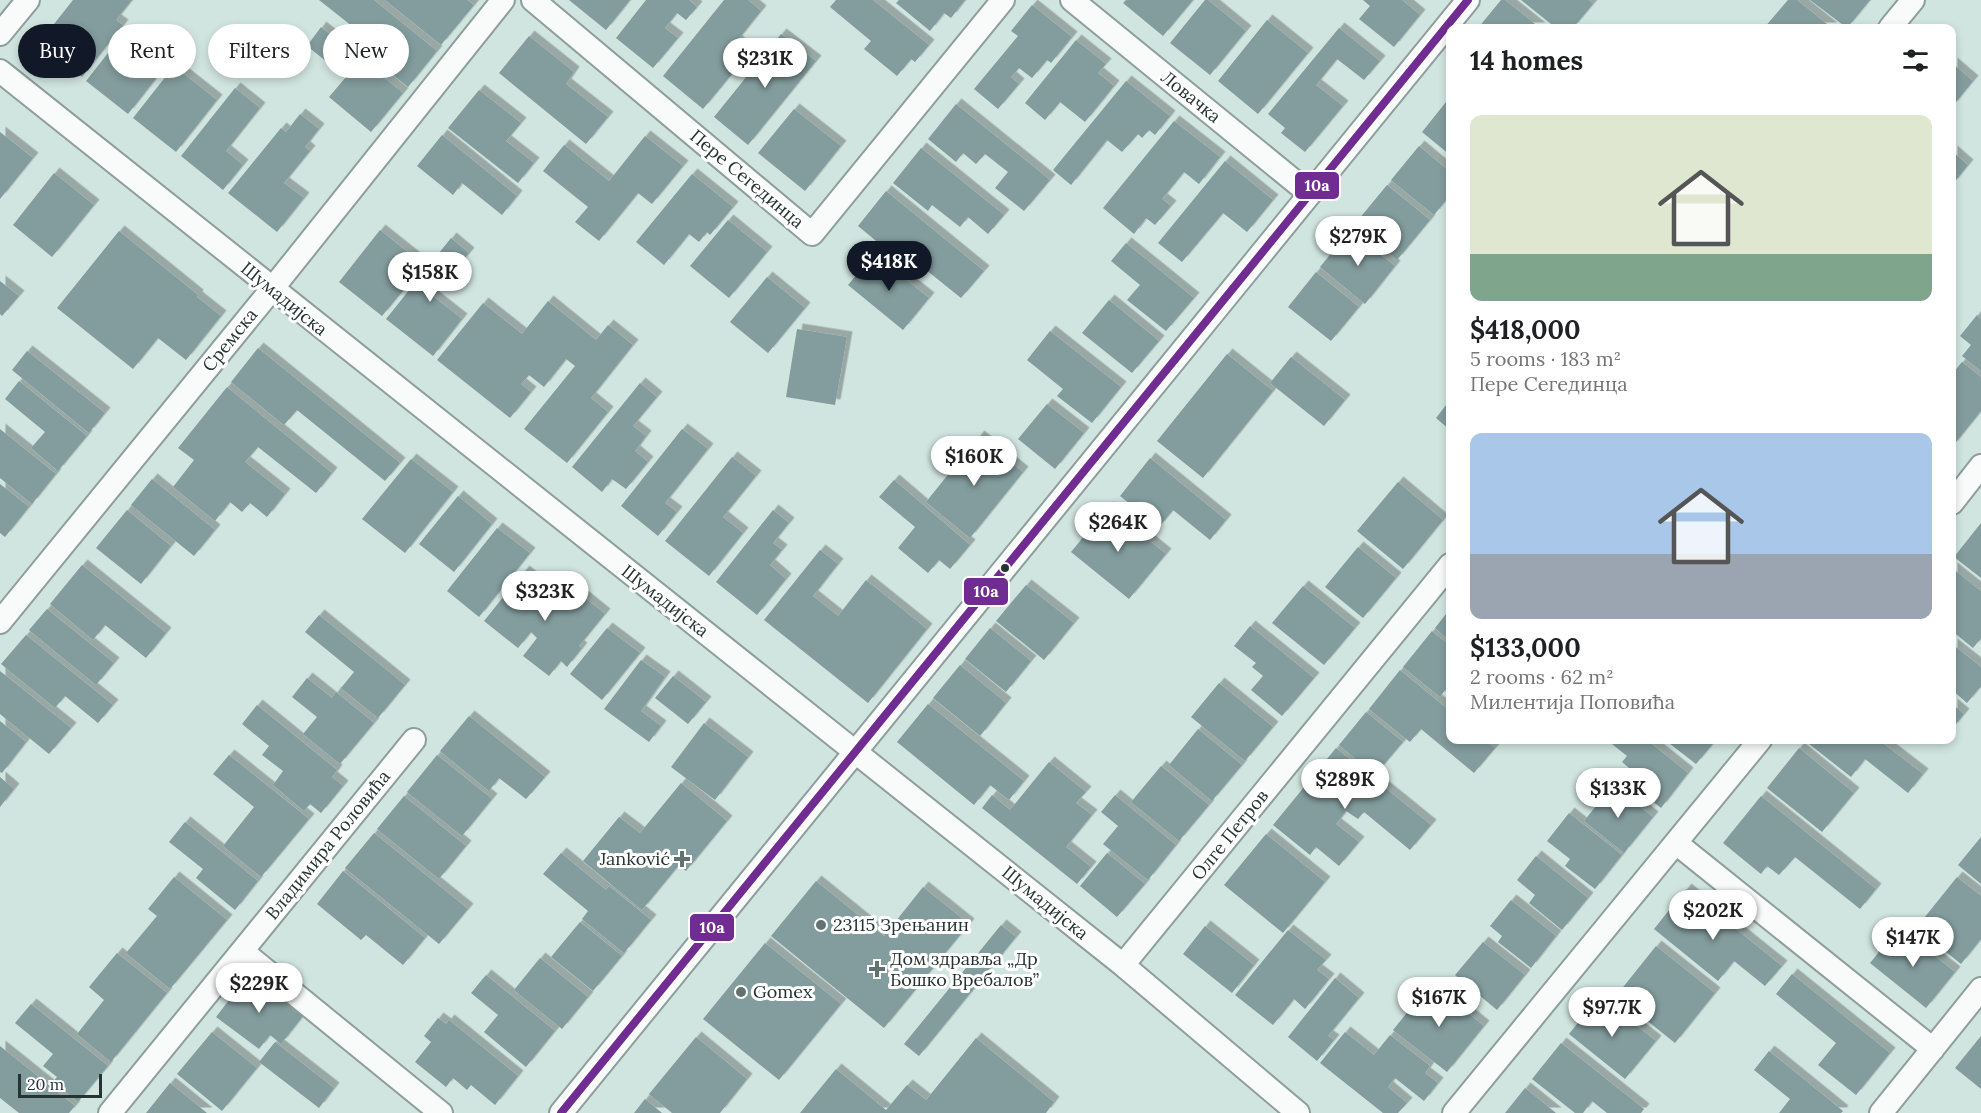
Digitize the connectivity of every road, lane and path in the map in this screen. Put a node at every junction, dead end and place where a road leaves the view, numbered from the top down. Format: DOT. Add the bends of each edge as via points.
graph roads {
  1 [pos="28,0"];
  2 [pos="503,0"];
  3 [pos="533,0"];
  4 [pos="1003,0"];
  5 [pos="1072,0"];
  6 [pos="1467,0"];
  7 [pos="1913,0"];
  8 [pos="1448,24"];
  9 [pos="1893,24"];
  10 [pos="1446,26"];
  11 [pos="0,34"];
  12 [pos="0,71"];
  13 [pos="1310,194"];
  14 [pos="272,289"];
  15 [pos="1981,466"];
  16 [pos="1956,498"];
  17 [pos="1446,570"];
  18 [pos="0,622"];
  19 [pos="414,740"];
  20 [pos="1757,744"];
  21 [pos="856,752"];
  22 [pos="1676,843"];
  23 [pos="242,951"];
  24 [pos="1123,965"];
  25 [pos="1981,989"];
  26 [pos="1932,1049"];
  27 [pos="110,1113"];
  28 [pos="441,1113"];
  29 [pos="561,1113"];
  30 [pos="1298,1113"];
  31 [pos="1454,1113"];
  32 [pos="1881,1113"];
  1 -- 11 [label="street"];
  2 -- 14 [label="street, Сремска"];
  3 -- 4 [label="street, Пере Сегединца" via="812,234"];
  5 -- 13 [label="street, Ловачка"];
  6 -- 8 [label="street"];
  7 -- 9 [label="street"];
  10 -- 13 [label="street"];
  12 -- 14 [label="street, Шумадијска"];
  13 -- 21 [label="street"];
  14 -- 18 [label="street, Сремска"];
  14 -- 21 [label="street, Шумадијска"];
  15 -- 16 [label="street"];
  17 -- 24 [label="street, Олге Петров"];
  19 -- 23 [label="street, Владимира Роловића"];
  20 -- 22 [label="street"];
  21 -- 24 [label="street, Шумадијска"];
  21 -- 29 [label="street"];
  22 -- 26 [label="street"];
  22 -- 31 [label="street"];
  23 -- 27 [label="street, Владимира Роловића"];
  23 -- 28 [label="street"];
  24 -- 30 [label="street, Шумадијска"];
  25 -- 26 [label="street"];
  26 -- 32 [label="street"];
}
